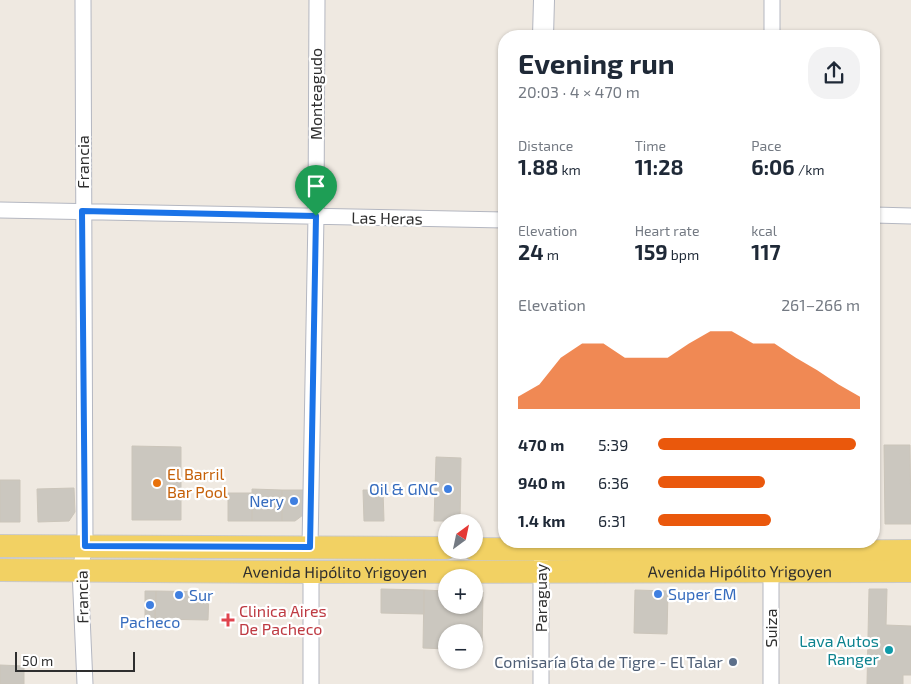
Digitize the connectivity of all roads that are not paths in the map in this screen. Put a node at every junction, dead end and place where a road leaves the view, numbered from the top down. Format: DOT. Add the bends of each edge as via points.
graph roads {
  1 [pos="83,0"];
  2 [pos="317,0"];
  3 [pos="544,0"];
  4 [pos="772,0"];
  5 [pos="543,30"];
  6 [pos="772,30"];
  7 [pos="0,210"];
  8 [pos="82,211"];
  9 [pos="880,215"];
  10 [pos="316,216"];
  11 [pos="911,216"];
  12 [pos="498,220"];
  13 [pos="0,546"];
  14 [pos="85,546"];
  15 [pos="310,547"];
  16 [pos="438,548"];
  17 [pos="483,548"];
  18 [pos="498,548"];
  19 [pos="541,548"];
  20 [pos="610,548"];
  21 [pos="911,551"];
  22 [pos="771,555"];
  23 [pos="0,570"];
  24 [pos="80,570"];
  25 [pos="311,572"];
  26 [pos="541,572"];
  27 [pos="911,572"];
  28 [pos="85,684"];
  29 [pos="311,684"];
  30 [pos="541,684"];
  31 [pos="771,684"];
  1 -- 8 [label="street, Francia"];
  2 -- 10 [label="street, Monteagudo"];
  3 -- 5 [label="street"];
  4 -- 6 [label="street"];
  7 -- 8 [label="street, Las Heras"];
  8 -- 10 [label="street, Las Heras"];
  8 -- 14 [label="street, Francia"];
  9 -- 11 [label="street"];
  10 -- 12 [label="street, Las Heras"];
  10 -- 15 [label="street, Monteagudo"];
  13 -- 14 [label="main road, Avenida Hipólito Yrigoyen"];
  14 -- 15 [label="main road, Avenida Hipólito Yrigoyen"];
  14 -- 24 [label="street, Francia"];
  15 -- 16 [label="main road, Avenida Hipólito Yrigoyen"];
  17 -- 18 [label="main road, Avenida Hipólito Yrigoyen"];
  19 -- 26 [label="street, Paraguay"];
  20 -- 22 [label="main road, Avenida Hipólito Yrigoyen"];
  21 -- 22 [label="main road, Avenida Hipólito Yrigoyen"];
  22 -- 26 [label="main road, Avenida Hipólito Yrigoyen"];
  22 -- 27 [label="main road, Avenida Hipólito Yrigoyen"];
  22 -- 31 [label="street, Suiza"];
  23 -- 24 [label="main road, Avenida Hipólito Yrigoyen"];
  24 -- 25 [label="main road, Avenida Hipólito Yrigoyen"];
  24 -- 28 [label="street, Francia"];
  25 -- 26 [label="main road, Avenida Hipólito Yrigoyen"];
  25 -- 29 [label="street"];
  26 -- 30 [label="street, Paraguay"];
}
